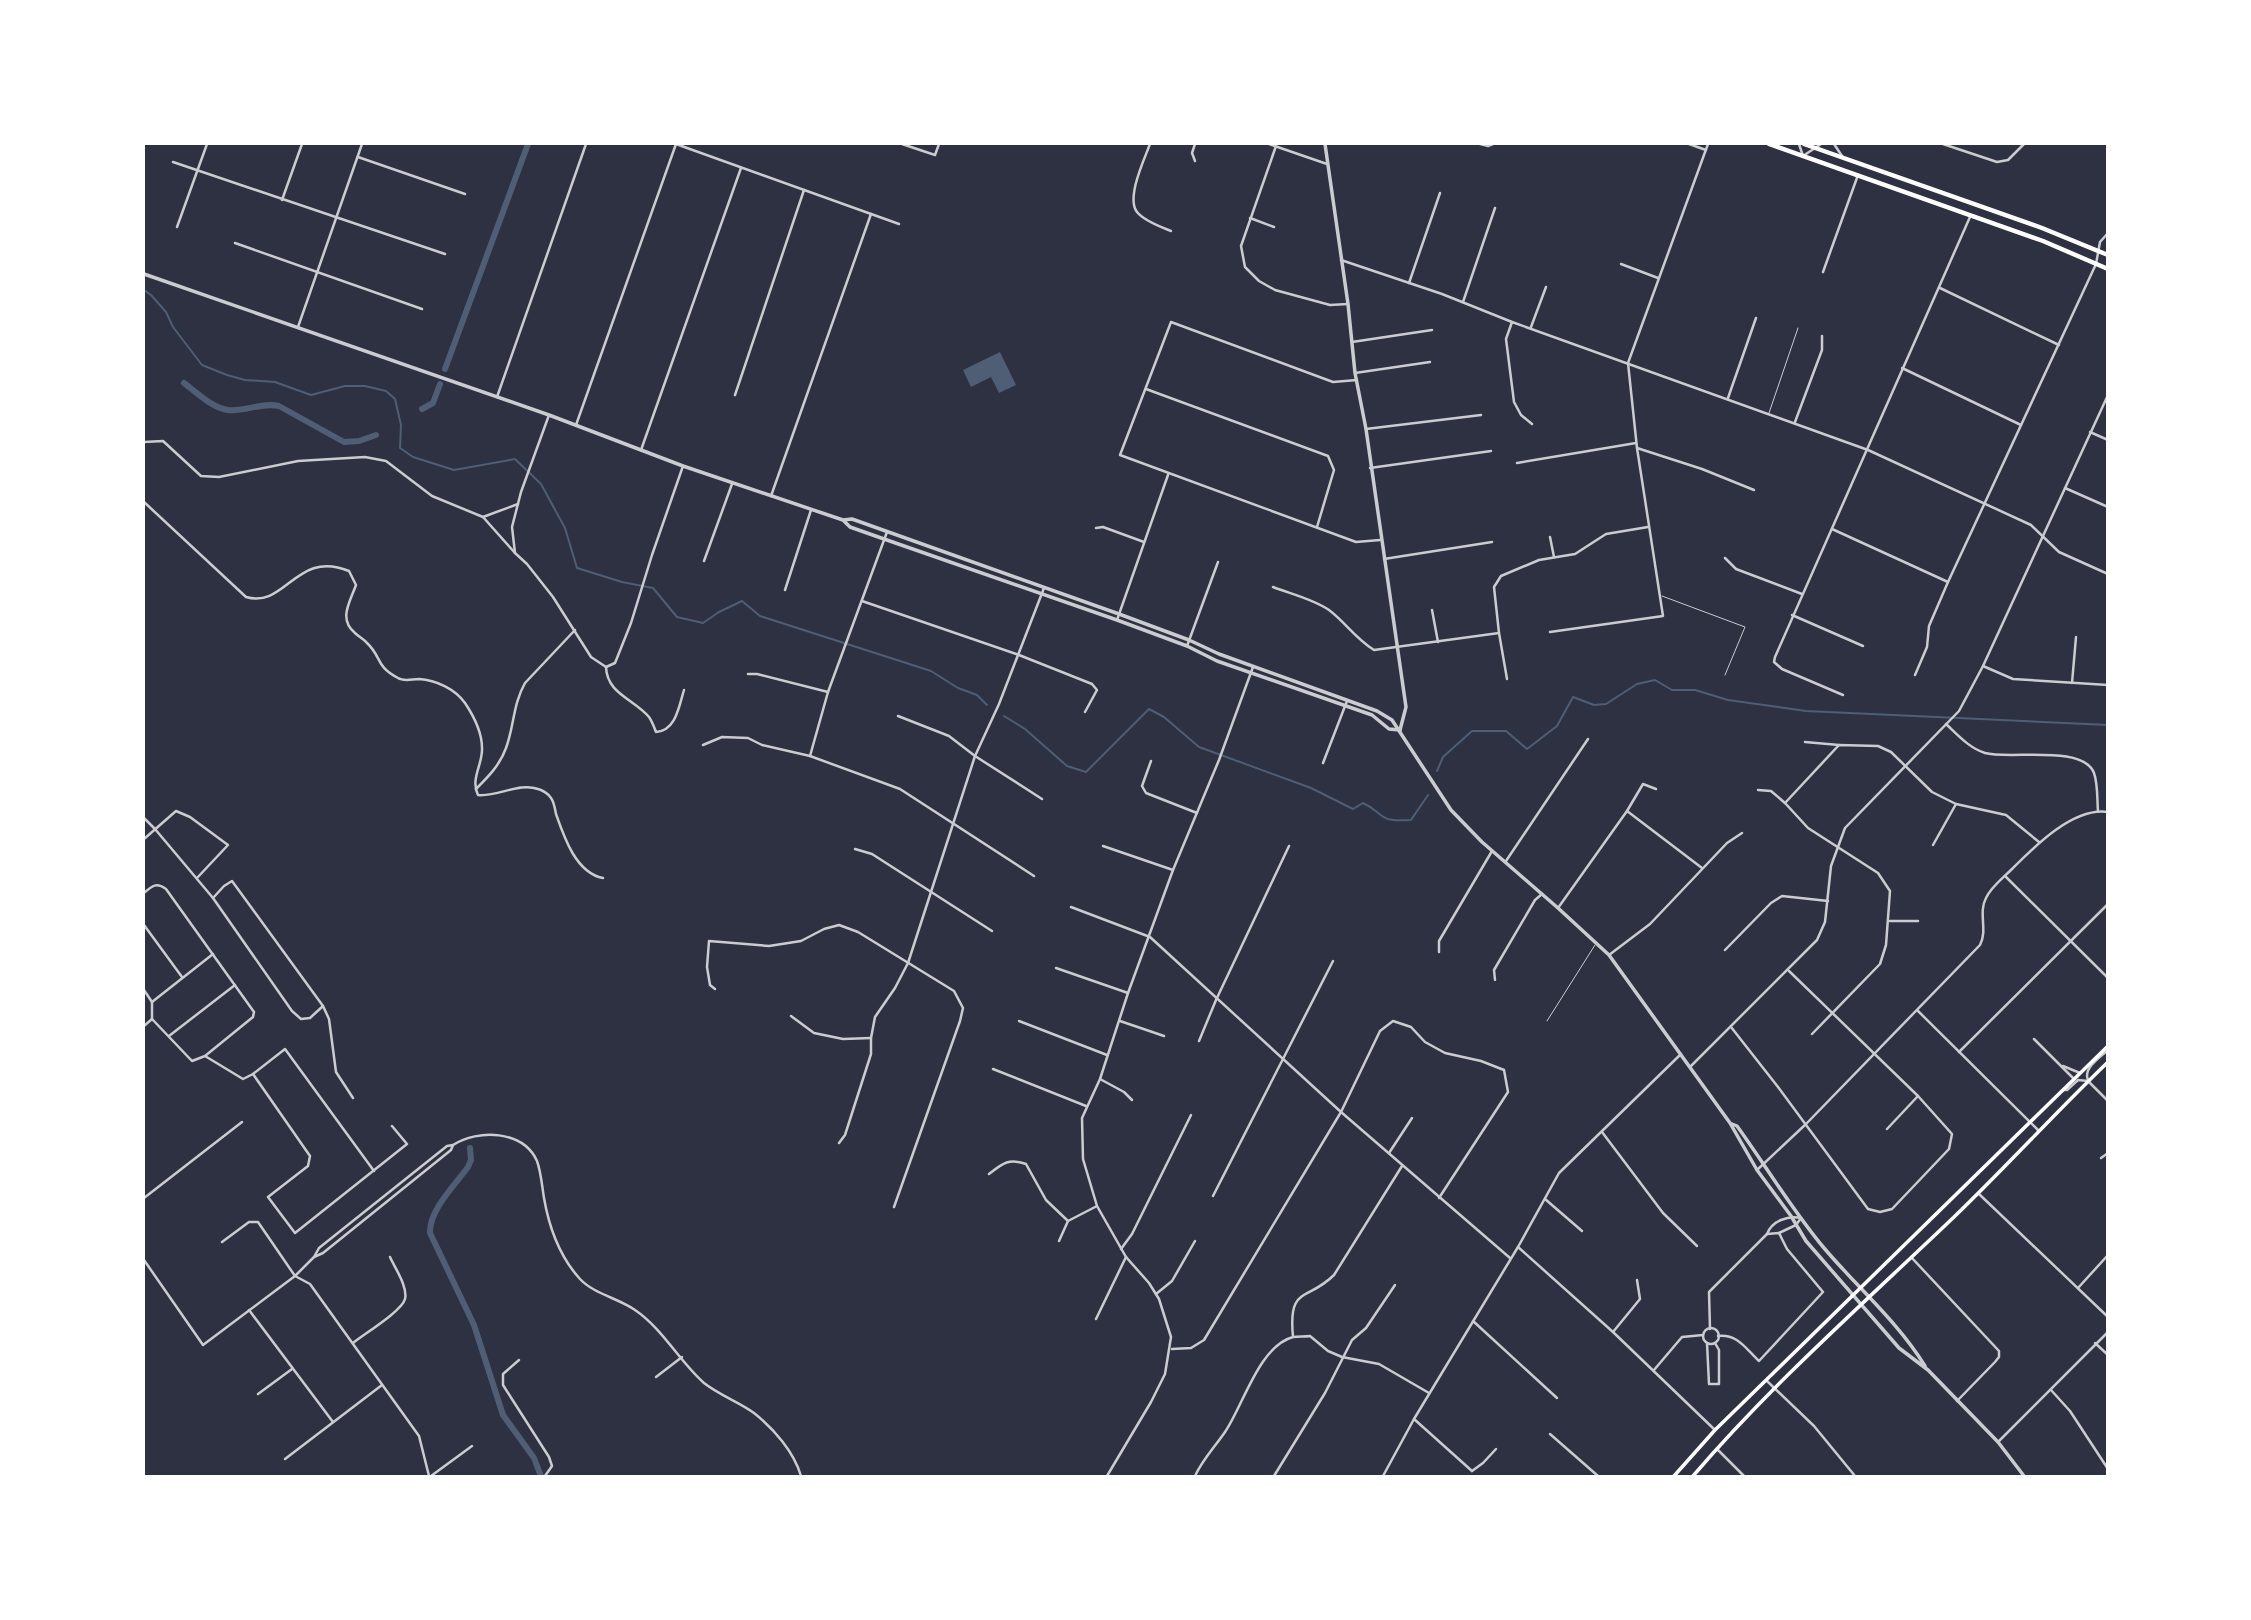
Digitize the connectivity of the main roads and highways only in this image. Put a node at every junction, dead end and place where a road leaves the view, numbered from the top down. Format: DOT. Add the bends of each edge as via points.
graph roads {
  1 [pos="1769,144"];
  2 [pos="1804,144"];
  3 [pos="1819,146"];
  4 [pos="2108,255"];
  5 [pos="2108,269"];
  6 [pos="2108,1048"];
  7 [pos="2108,1062"];
  8 [pos="1674,1476"];
  9 [pos="1693,1476"];
  1 -- 5 [label="main road" via="2043,241"];
  2 -- 3 [label="main road"];
  3 -- 4 [label="main road"];
  6 -- 8 [label="main road" via="1715,1430"];
  7 -- 9 [label="main road" via="1979,1194 1868,1296"];
}
